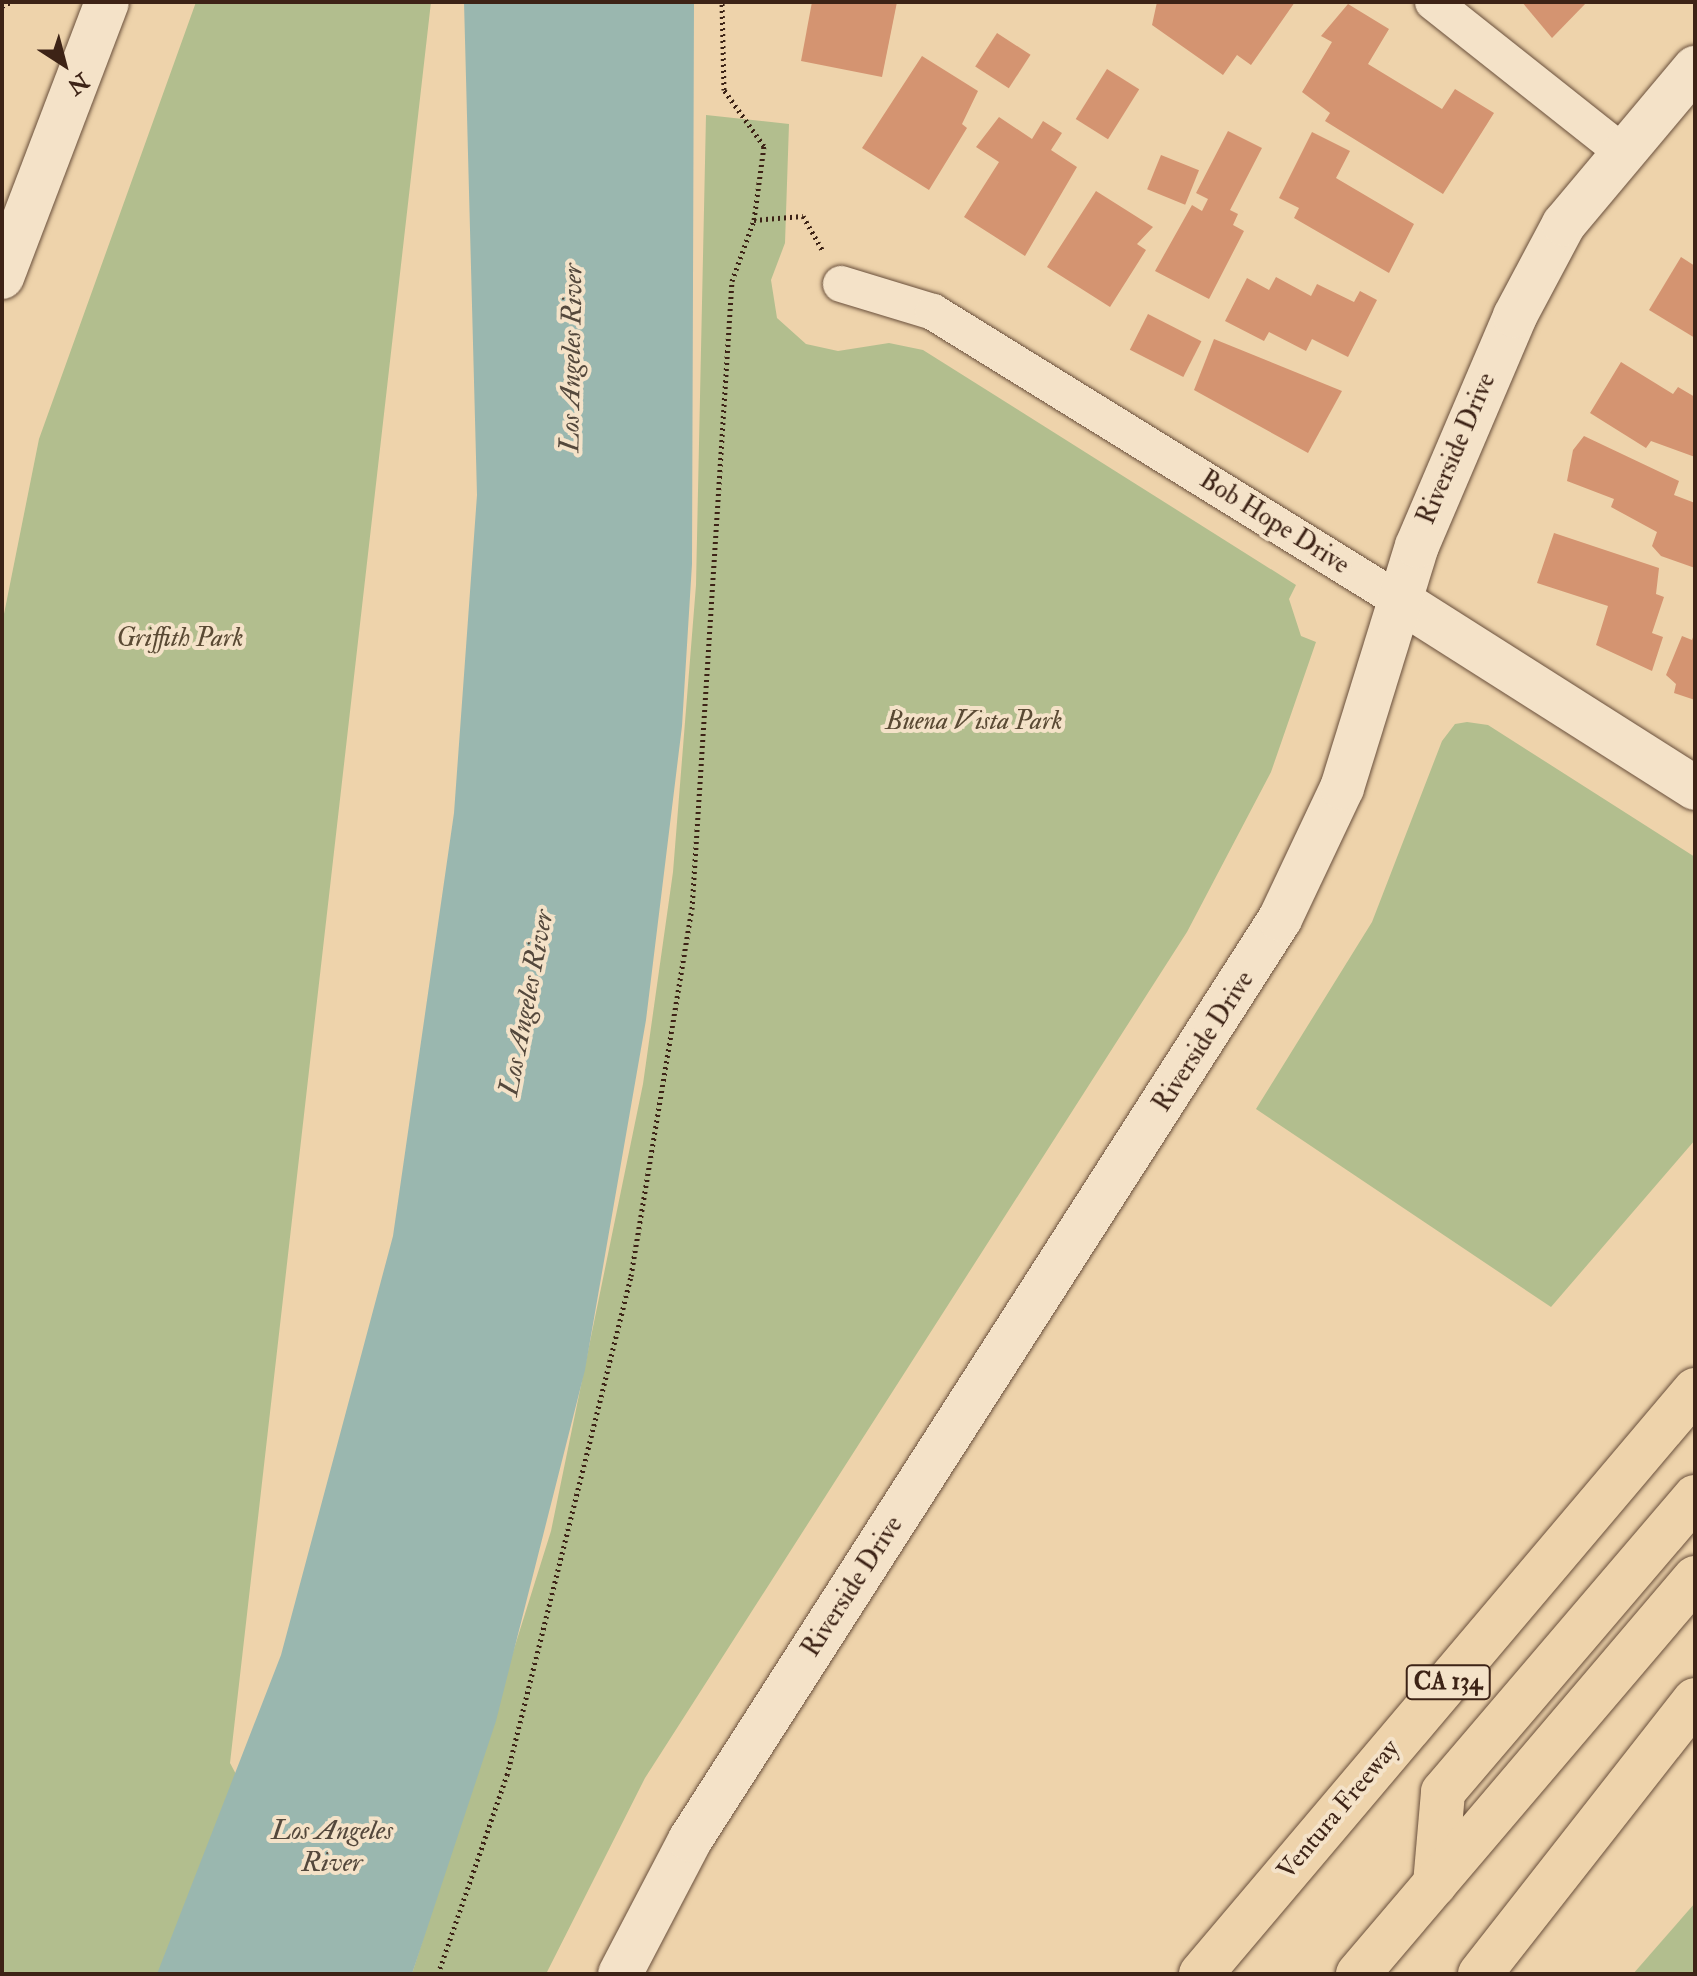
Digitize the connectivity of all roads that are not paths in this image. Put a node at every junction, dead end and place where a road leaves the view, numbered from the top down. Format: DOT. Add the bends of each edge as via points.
graph roads {
  1 [pos="107,2"];
  2 [pos="1433,2"];
  3 [pos="1695,68"];
  4 [pos="1620,150"];
  5 [pos="2,277"];
  6 [pos="841,284"];
  7 [pos="1402,602"];
  8 [pos="1695,788"];
  9 [pos="1695,1390"];
  10 [pos="1695,1497"];
  11 [pos="1695,1578"];
  12 [pos="1695,1700"];
  13 [pos="1435,1884"];
  14 [pos="620,1974"];
  15 [pos="1201,1974"];
  16 [pos="1358,1974"];
  17 [pos="1480,1974"];
  1 -- 5 [label="main road"];
  2 -- 4 [label="street"];
  3 -- 4 [label="main road, Riverside Drive"];
  4 -- 7 [label="main road, Riverside Drive" via="1564,224 1515,316 1458,440"];
  6 -- 7 [label="street, Bob Hope Drive" via="933,312"];
  7 -- 8 [label="main road, Bob Hope Drive"];
  7 -- 14 [label="main road, Riverside Drive" via="1342,788 1280,919 690,1840"];
  9 -- 15 [label="highway, Ventura Freeway / CA 134"];
  10 -- 13 [label="highway" via="1443,1792"];
  11 -- 13 [label="highway"];
  12 -- 17 [label="highway"];
  13 -- 16 [label="highway"];
}
